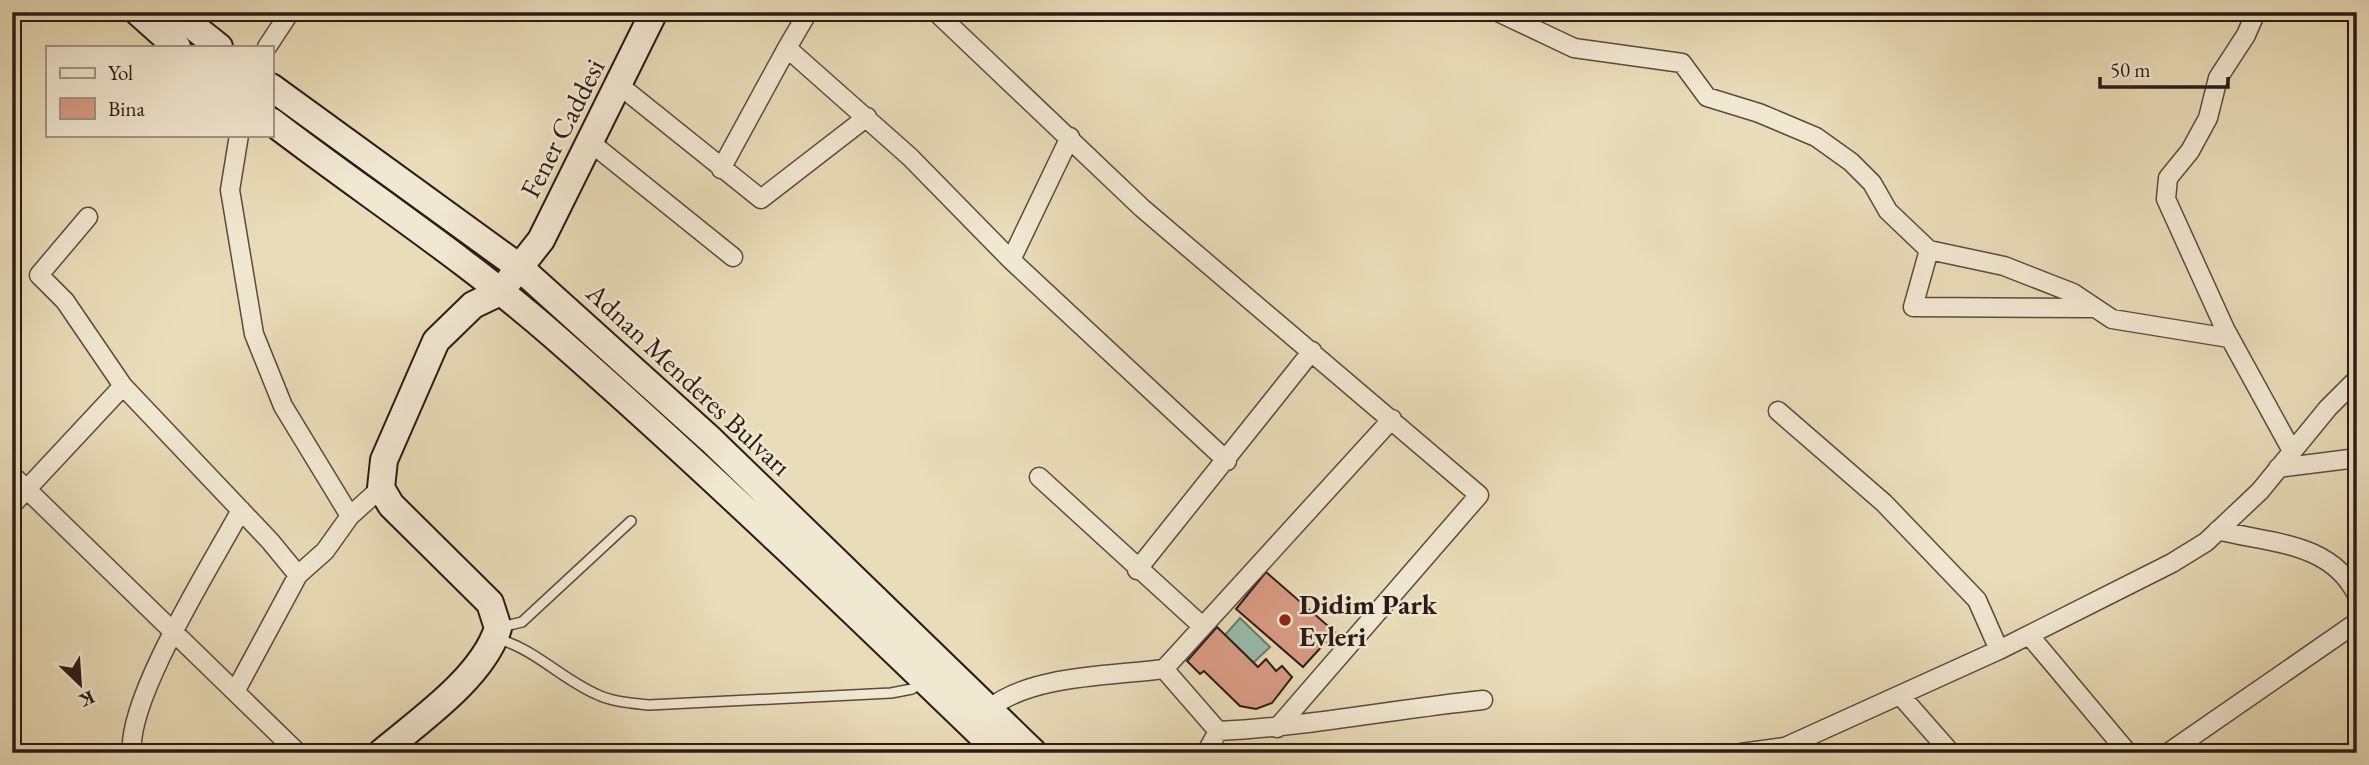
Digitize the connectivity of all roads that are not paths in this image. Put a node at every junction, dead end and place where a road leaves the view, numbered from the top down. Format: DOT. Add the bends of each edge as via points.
graph roads {
  1 [pos="138,12"];
  2 [pos="175,12"];
  3 [pos="290,12"];
  4 [pos="654,12"];
  5 [pos="808,12"];
  6 [pos="936,12"];
  7 [pos="1498,12"];
  8 [pos="2256,12"];
  9 [pos="176,46"];
  10 [pos="218,46"];
  11 [pos="268,46"];
  12 [pos="787,48"];
  13 [pos="619,85"];
  14 [pos="273,88"];
  15 [pos="867,117"];
  16 [pos="273,122"];
  17 [pos="239,136"];
  18 [pos="1070,137"];
  19 [pos="590,142"];
  20 [pos="721,169"];
  21 [pos="88,217"];
  22 [pos="1929,250"];
  23 [pos="733,257"];
  24 [pos="1011,260"];
  25 [pos="519,267"];
  26 [pos="500,292"];
  27 [pos="2097,309"];
  28 [pos="2229,338"];
  29 [pos="1312,351"];
  30 [pos="2357,379"];
  31 [pos="123,386"];
  32 [pos="1778,411"];
  33 [pos="1392,419"];
  34 [pos="2292,451"];
  35 [pos="2357,458"];
  36 [pos="1227,461"];
  37 [pos="2278,468"];
  38 [pos="12,475"];
  39 [pos="1039,477"];
  40 [pos="381,488"];
  41 [pos="29,490"];
  42 [pos="12,505"];
  43 [pos="241,510"];
  44 [pos="350,516"];
  45 [pos="631,521"];
  46 [pos="2218,530"];
  47 [pos="1137,570"];
  48 [pos="298,575"];
  49 [pos="2357,595"];
  50 [pos="1201,625"];
  51 [pos="2353,625"];
  52 [pos="175,633"];
  53 [pos="497,633"];
  54 [pos="2029,635"];
  55 [pos="1999,650"];
  56 [pos="1164,669"];
  57 [pos="925,681"];
  58 [pos="236,690"];
  59 [pos="1900,695"];
  60 [pos="1483,700"];
  61 [pos="989,709"];
  62 [pos="1276,728"];
  63 [pos="1218,731"];
  64 [pos="1770,751"];
  65 [pos="132,753"];
  66 [pos="298,753"];
  67 [pos="381,753"];
  68 [pos="1000,753"];
  69 [pos="1034,753"];
  70 [pos="1206,753"];
  71 [pos="1741,753"];
  72 [pos="1951,753"];
  73 [pos="2128,753"];
  74 [pos="2168,753"];
  1 -- 9 [label="main road"];
  2 -- 10 [label="main road"];
  3 -- 11 [label="street"];
  4 -- 13 [label="main road, Fener Caddesi"];
  5 -- 12 [label="street"];
  6 -- 18 [label="street"];
  7 -- 22 [label="street" via="1574,48 1682,63 1707,97 1816,137 1851,162 1872,183 1888,211"];
  8 -- 28 [label="street" via="2218,78 2208,118 2168,178 2166,199"];
  12 -- 15 [label="street"];
  12 -- 20 [label="street"];
  13 -- 19 [label="main road, Fener Caddesi"];
  13 -- 20 [label="street"];
  14 -- 25 [label="main road, Adnan Menderes Bulvarı"];
  15 -- 20 [label="street" via="761,199"];
  15 -- 24 [label="street"];
  16 -- 26 [label="main road"];
  17 -- 44 [label="street" via="230,190 254,334 284,406"];
  18 -- 24 [label="street"];
  18 -- 29 [label="street" via="1142,208"];
  19 -- 23 [label="street"];
  19 -- 25 [label="main road, Fener Caddesi" via="541,240"];
  21 -- 31 [label="street" via="39,275 65,301"];
  22 -- 27 [label="street" via="2004,267 2073,293"];
  22 -- 27 [label="street" via="1913,307"];
  24 -- 36 [label="street"];
  25 -- 26 [label="main road, Fener Caddesi"];
  25 -- 61 [label="main road, Adnan Menderes Bulvarı" via="711,440"];
  26 -- 40 [label="main road" via="473,305 436,341 384,460"];
  26 -- 57 [label="main road" via="554,336"];
  27 -- 28 [label="street" via="2112,318"];
  28 -- 34 [label="street"];
  29 -- 33 [label="street"];
  29 -- 36 [label="street"];
  30 -- 34 [label="street"];
  31 -- 41 [label="street"];
  31 -- 43 [label="street"];
  32 -- 55 [label="street" via="1884,503 1977,600"];
  33 -- 50 [label="street"];
  33 -- 62 [label="street" via="1479,495"];
  34 -- 37 [label="street"];
  35 -- 37 [label="street"];
  36 -- 47 [label="street"];
  37 -- 46 [label="street"];
  38 -- 41 [label="street"];
  39 -- 47 [label="street"];
  40 -- 44 [label="street"];
  40 -- 53 [label="main road" via="399,513 490,603"];
  41 -- 42 [label="street"];
  41 -- 52 [label="street"];
  43 -- 48 [label="street"];
  43 -- 52 [label="street"];
  44 -- 48 [label="street" via="325,551"];
  45 -- 53 [label="lane" via="522,622"];
  46 -- 49 [label="street" via="2320,554 2346,576"];
  46 -- 54 [label="street" via="2172,563"];
  47 -- 50 [label="street"];
  48 -- 58 [label="street"];
  50 -- 56 [label="street"];
  51 -- 74 [label="street"];
  52 -- 58 [label="street"];
  52 -- 65 [label="street" via="137,708"];
  53 -- 57 [label="lane" via="595,694 649,705 891,693"];
  53 -- 67 [label="main road" via="451,694"];
  54 -- 55 [label="street"];
  54 -- 73 [label="street"];
  55 -- 59 [label="street"];
  56 -- 61 [label="street" via="1034,687 1011,693"];
  56 -- 63 [label="street"];
  57 -- 68 [label="main road"];
  58 -- 66 [label="street"];
  59 -- 64 [label="street"];
  59 -- 72 [label="street"];
  60 -- 62 [label="street"];
  61 -- 69 [label="main road, Adnan Menderes Bulvarı"];
  62 -- 63 [label="street"];
  63 -- 70 [label="street"];
  64 -- 71 [label="street"];
}
